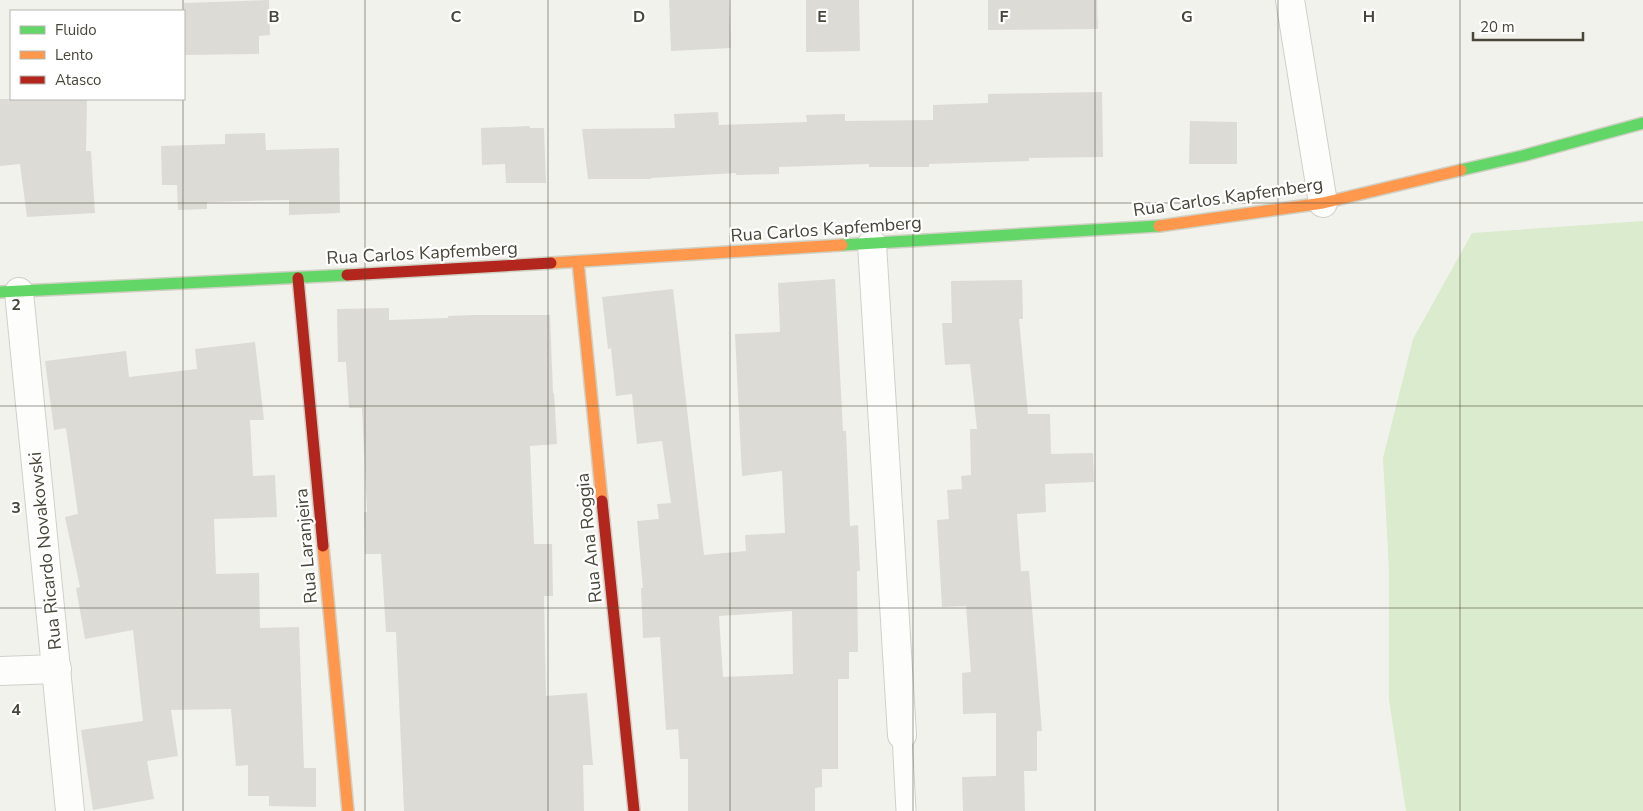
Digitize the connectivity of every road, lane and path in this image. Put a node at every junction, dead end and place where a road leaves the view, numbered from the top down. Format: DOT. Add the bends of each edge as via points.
graph roads {
  1 [pos="1290,0"];
  2 [pos="1643,123"];
  3 [pos="1323,203"];
  4 [pos="872,244"];
  5 [pos="578,262"];
  6 [pos="298,278"];
  7 [pos="10,292"];
  8 [pos="57,669"];
  9 [pos="0,671"];
  10 [pos="902,735"];
  11 [pos="70,811"];
  12 [pos="348,811"];
  13 [pos="634,811"];
  14 [pos="906,811"];
  1 -- 3 [label="street"];
  2 -- 3 [label="street, Rua Carlos Kapfemberg" via="1522,156"];
  3 -- 4 [label="street, Rua Carlos Kapfemberg" via="1160,226"];
  4 -- 5 [label="street, Rua Carlos Kapfemberg"];
  4 -- 10 [label="street"];
  5 -- 6 [label="street, Rua Carlos Kapfemberg"];
  5 -- 13 [label="street, Rua Ana Roggia"];
  6 -- 7 [label="street, Rua Carlos Kapfemberg"];
  6 -- 12 [label="street, Rua Laranjeira"];
  7 -- 8 [label="street, Rua Ricardo Novakowski"];
  8 -- 9 [label="street"];
  8 -- 11 [label="street, Rua Ricardo Novakowski"];
  10 -- 14 [label="lane"];
}
